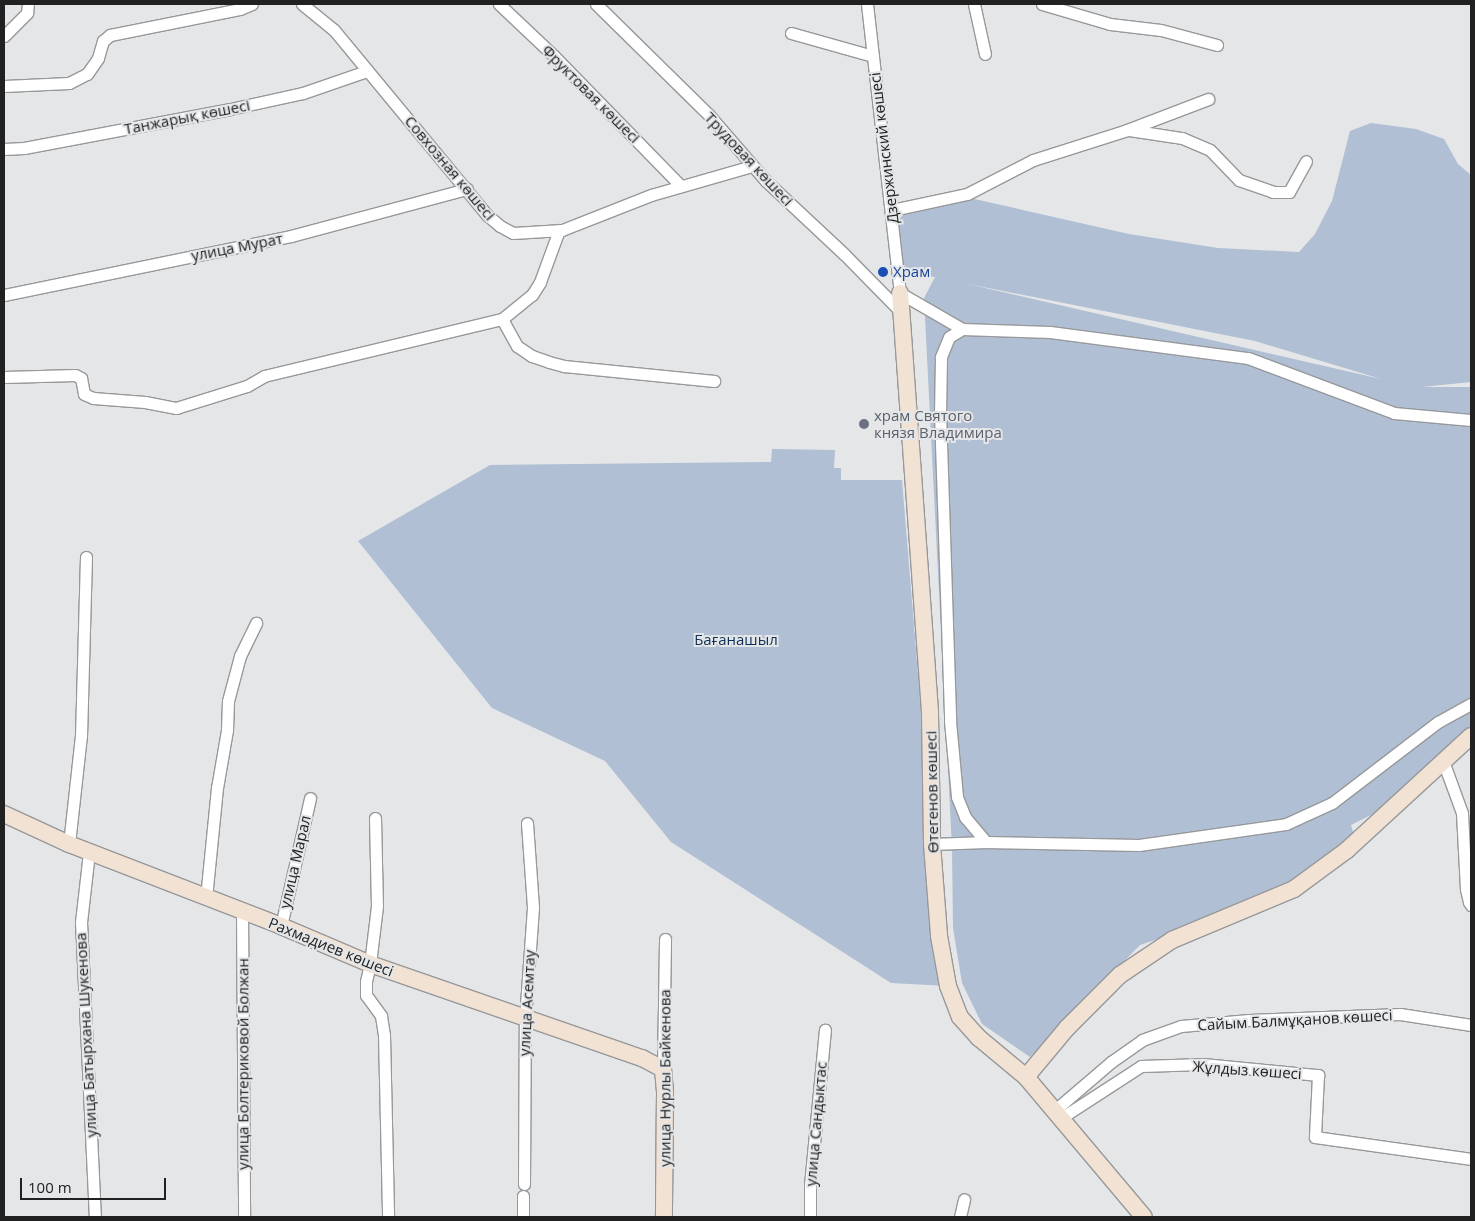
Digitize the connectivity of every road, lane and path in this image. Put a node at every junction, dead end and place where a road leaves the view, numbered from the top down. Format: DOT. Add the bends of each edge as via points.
graph roads {
  1 [pos="28,4"];
  2 [pos="252,4"];
  3 [pos="302,4"];
  4 [pos="498,4"];
  5 [pos="596,4"];
  6 [pos="867,4"];
  7 [pos="974,4"];
  8 [pos="1042,4"];
  9 [pos="791,33"];
  10 [pos="4,36"];
  11 [pos="1217,45"];
  12 [pos="985,54"];
  13 [pos="873,56"];
  14 [pos="367,71"];
  15 [pos="4,86"];
  16 [pos="1208,98"];
  17 [pos="1128,130"];
  18 [pos="4,150"];
  19 [pos="1306,161"];
  20 [pos="752,166"];
  21 [pos="682,186"];
  22 [pos="468,189"];
  23 [pos="892,210"];
  24 [pos="559,230"];
  25 [pos="900,293"];
  26 [pos="4,295"];
  27 [pos="902,312"];
  28 [pos="502,319"];
  29 [pos="962,328"];
  30 [pos="4,378"];
  31 [pos="714,381"];
  32 [pos="1471,420"];
  33 [pos="86,557"];
  34 [pos="256,623"];
  35 [pos="1471,704"];
  36 [pos="1471,736"];
  37 [pos="1443,761"];
  38 [pos="310,798"];
  39 [pos="4,814"];
  40 [pos="375,818"];
  41 [pos="527,823"];
  42 [pos="986,842"];
  43 [pos="69,844"];
  44 [pos="932,844"];
  45 [pos="89,852"];
  46 [pos="206,898"];
  47 [pos="1471,905"];
  48 [pos="242,911"];
  49 [pos="281,926"];
  50 [pos="665,939"];
  51 [pos="370,964"];
  52 [pos="525,1019"];
  53 [pos="1471,1025"];
  54 [pos="825,1030"];
  55 [pos="663,1068"];
  56 [pos="1026,1077"];
  57 [pos="1058,1114"];
  58 [pos="1471,1159"];
  59 [pos="524,1184"];
  60 [pos="523,1196"];
  61 [pos="964,1199"];
  62 [pos="95,1217"];
  63 [pos="244,1217"];
  64 [pos="388,1217"];
  65 [pos="523,1217"];
  66 [pos="664,1217"];
  67 [pos="810,1217"];
  68 [pos="960,1217"];
  69 [pos="1144,1217"];
  1 -- 10 [label="street" via="27,13"];
  2 -- 15 [label="street" via="110,35 103,41 98,58 87,74 69,83"];
  3 -- 14 [label="street, Совхозная көшесі" via="334,30"];
  4 -- 21 [label="street, Фруктовая көшесі"];
  5 -- 20 [label="street, Трудовая көшесі" via="709,115"];
  6 -- 13 [label="street, Дзержинский көшесі"];
  7 -- 12 [label="street"];
  8 -- 11 [label="street" via="1110,24 1161,30"];
  9 -- 13 [label="street"];
  13 -- 23 [label="street, Дзержинский көшесі"];
  14 -- 18 [label="street, Танжарық көшесі" via="303,93 230,109"];
  14 -- 22 [label="street, Совхозная көшесі"];
  16 -- 17 [label="street"];
  17 -- 19 [label="street" via="1182,138 1210,150 1239,180 1273,192 1289,192"];
  17 -- 23 [label="street" via="1033,160 967,194"];
  20 -- 21 [label="street, Совхозная көшесі"];
  20 -- 27 [label="street, Трудовая көшесі"];
  21 -- 24 [label="street, Совхозная көшесі"];
  22 -- 24 [label="street, Совхозная көшесі" via="487,215 513,233"];
  22 -- 26 [label="street, улица Мурат" via="291,236"];
  23 -- 25 [label="street, Дзержинский көшесі"];
  24 -- 28 [label="street" via="532,295"];
  25 -- 27 [label="street, Өтегенов көшесі"];
  25 -- 29 [label="street"];
  27 -- 44 [label="street, Өтегенов көшесі" via="930,714"];
  28 -- 30 [label="street" via="264,376 247,386 176,408 93,398 84,394 82,378 75,375"];
  28 -- 31 [label="street" via="517,346 532,356 564,366"];
  29 -- 32 [label="street" via="1050,332 1248,358 1394,413"];
  29 -- 42 [label="street" via="949,337 941,357 950,721 957,797 964,817"];
  33 -- 43 [label="street" via="81,736"];
  34 -- 46 [label="street" via="240,656 228,701"];
  35 -- 42 [label="street" via="1438,722 1332,803 1286,824 1139,845"];
  36 -- 37 [label="street"];
  37 -- 47 [label="street" via="1462,813 1466,889"];
  37 -- 56 [label="street" via="1347,850 1294,889 1172,940 1120,975 1067,1028"];
  38 -- 49 [label="street, улица Марал"];
  39 -- 43 [label="street, Рахмадиев көшесі"];
  40 -- 51 [label="street" via="377,906"];
  41 -- 52 [label="street, улица Асемтау" via="532,907"];
  42 -- 44 [label="street"];
  43 -- 45 [label="street, Рахмадиев көшесі"];
  44 -- 56 [label="street, Өтегенов көшесі" via="941,945 948,986 960,1017 979,1038"];
  45 -- 46 [label="street, Рахмадиев көшесі"];
  45 -- 62 [label="street, улица Батырхана Шукенова" via="81,922"];
  46 -- 48 [label="street, Рахмадиев көшесі"];
  48 -- 49 [label="street, Рахмадиев көшесі"];
  48 -- 63 [label="street, улица Болтериковой Болжан"];
  49 -- 51 [label="street, Рахмадиев көшесі"];
  50 -- 55 [label="street, улица Нурлы Байкенова"];
  51 -- 52 [label="street, Рахмадиев көшесі"];
  51 -- 64 [label="street" via="366,995 381,1016 384,1035"];
  52 -- 55 [label="street, Рахмадиев көшесі"];
  52 -- 59 [label="street, улица Асемтау"];
  53 -- 57 [label="street, Сайым Балмұқанов көшесі" via="1400,1014 1181,1026 1142,1040 1111,1062"];
  54 -- 67 [label="street, улица Сандыктас" via="810,1185"];
  55 -- 66 [label="street, улица Нурлы Байкенова"];
  56 -- 57 [label="street, Өтегенов көшесі"];
  57 -- 58 [label="street, Жұлдыз көшесі" via="1141,1066 1203,1064 1318,1075 1315,1137"];
  57 -- 69 [label="street, Өтегенов көшесі"];
  60 -- 65 [label="street"];
  61 -- 68 [label="street"];
}
